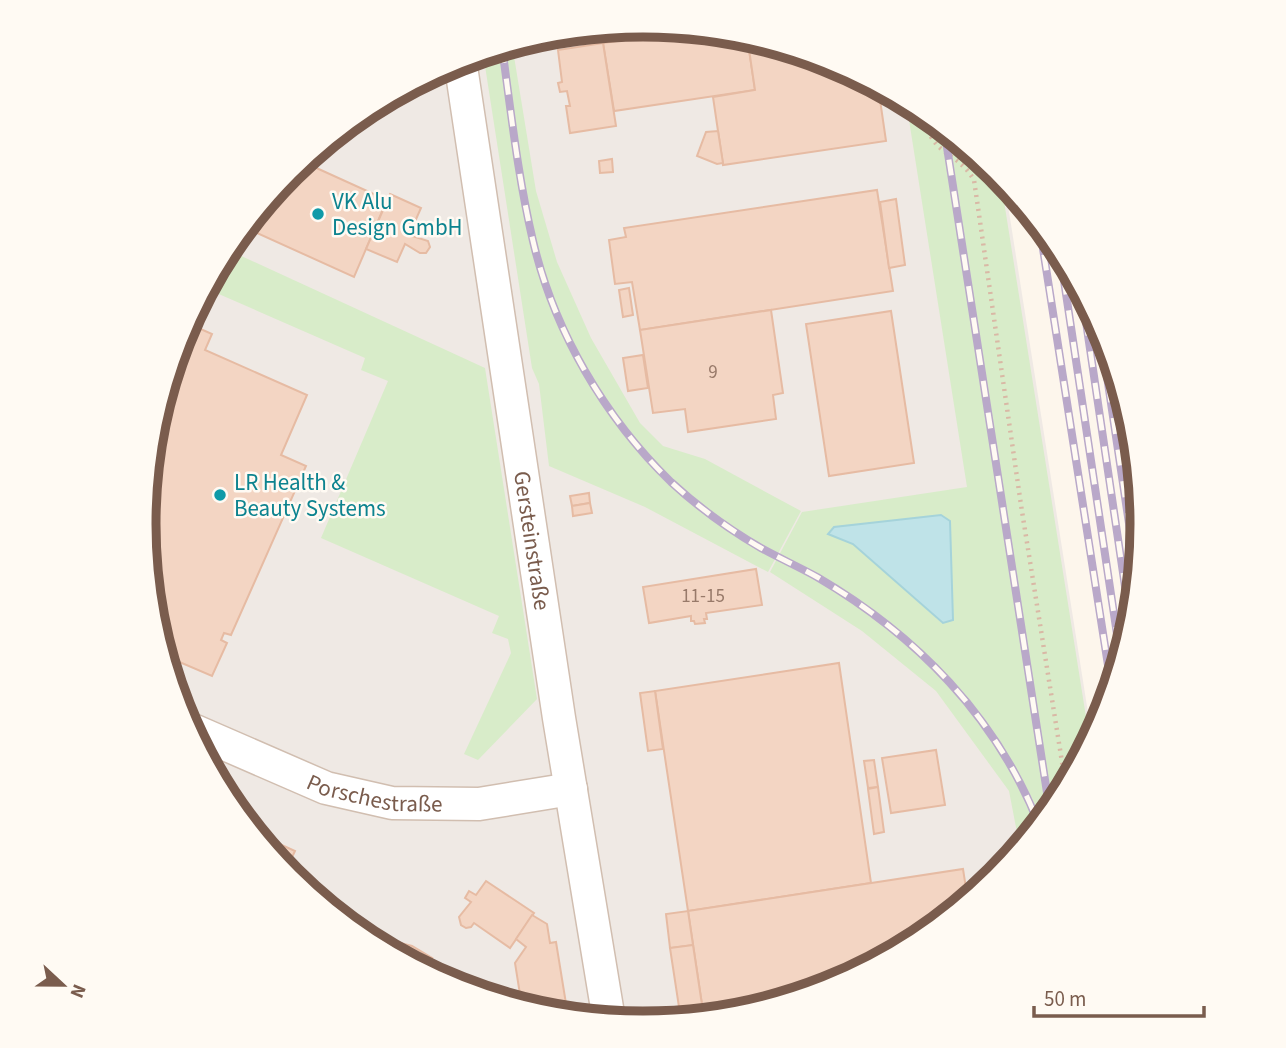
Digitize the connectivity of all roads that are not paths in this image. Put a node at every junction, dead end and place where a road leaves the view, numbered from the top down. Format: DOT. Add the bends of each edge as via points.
graph roads {
  1 [pos="462,72"];
  2 [pos="204,735"];
  3 [pos="571,789"];
  4 [pos="607,1010"];
  1 -- 3 [label="street, Gersteinstraße"];
  2 -- 3 [label="street, Porschestraße" via="326,788 392,803 479,804"];
  3 -- 4 [label="street, Gersteinstraße"];
}
